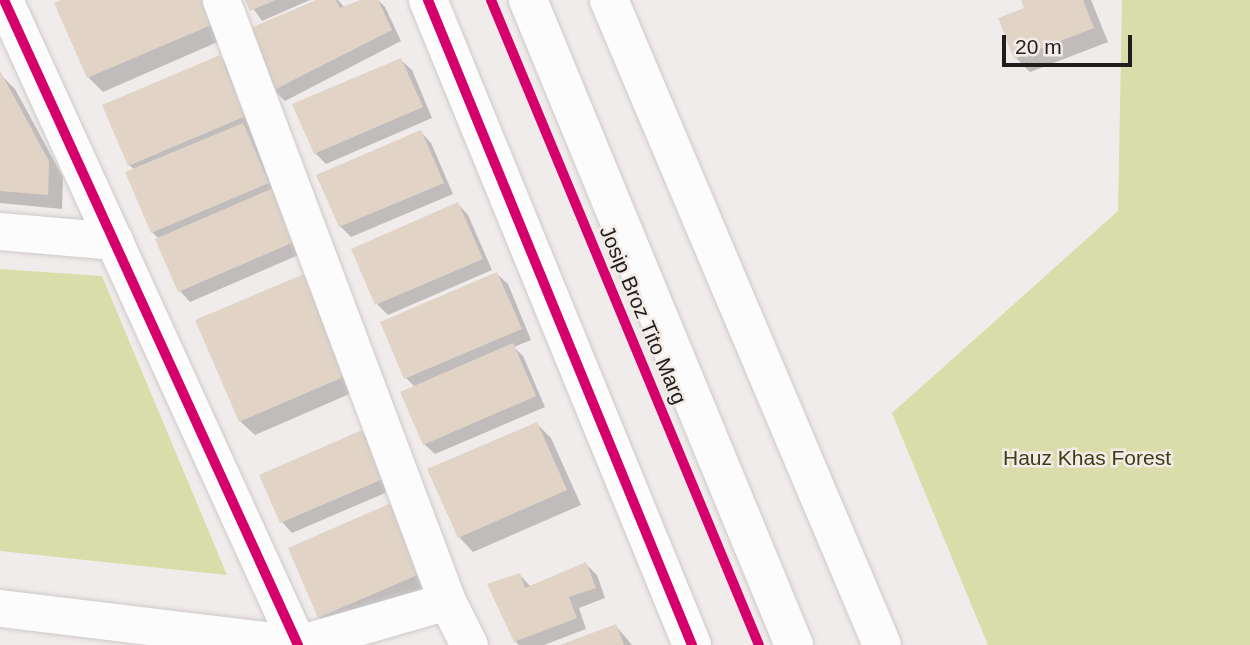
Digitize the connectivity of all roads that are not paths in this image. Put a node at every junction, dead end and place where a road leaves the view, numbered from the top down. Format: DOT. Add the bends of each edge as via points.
graph roads {
  1 [pos="4,0"];
  2 [pos="220,0"];
  3 [pos="428,0"];
  4 [pos="528,0"];
  5 [pos="609,0"];
  6 [pos="0,230"];
  7 [pos="114,241"];
  8 [pos="447,601"];
  9 [pos="0,608"];
  10 [pos="298,645"];
  11 [pos="469,645"];
  12 [pos="692,645"];
  13 [pos="794,645"];
  14 [pos="882,645"];
  1 -- 7 [label="street"];
  2 -- 8 [label="street"];
  3 -- 12 [label="main road"];
  4 -- 13 [label="main road, Josip Broz Tito Marg"];
  5 -- 14 [label="main road"];
  6 -- 7 [label="street"];
  7 -- 10 [label="street"];
  8 -- 10 [label="street"];
  8 -- 11 [label="street"];
  9 -- 10 [label="street"];
}
